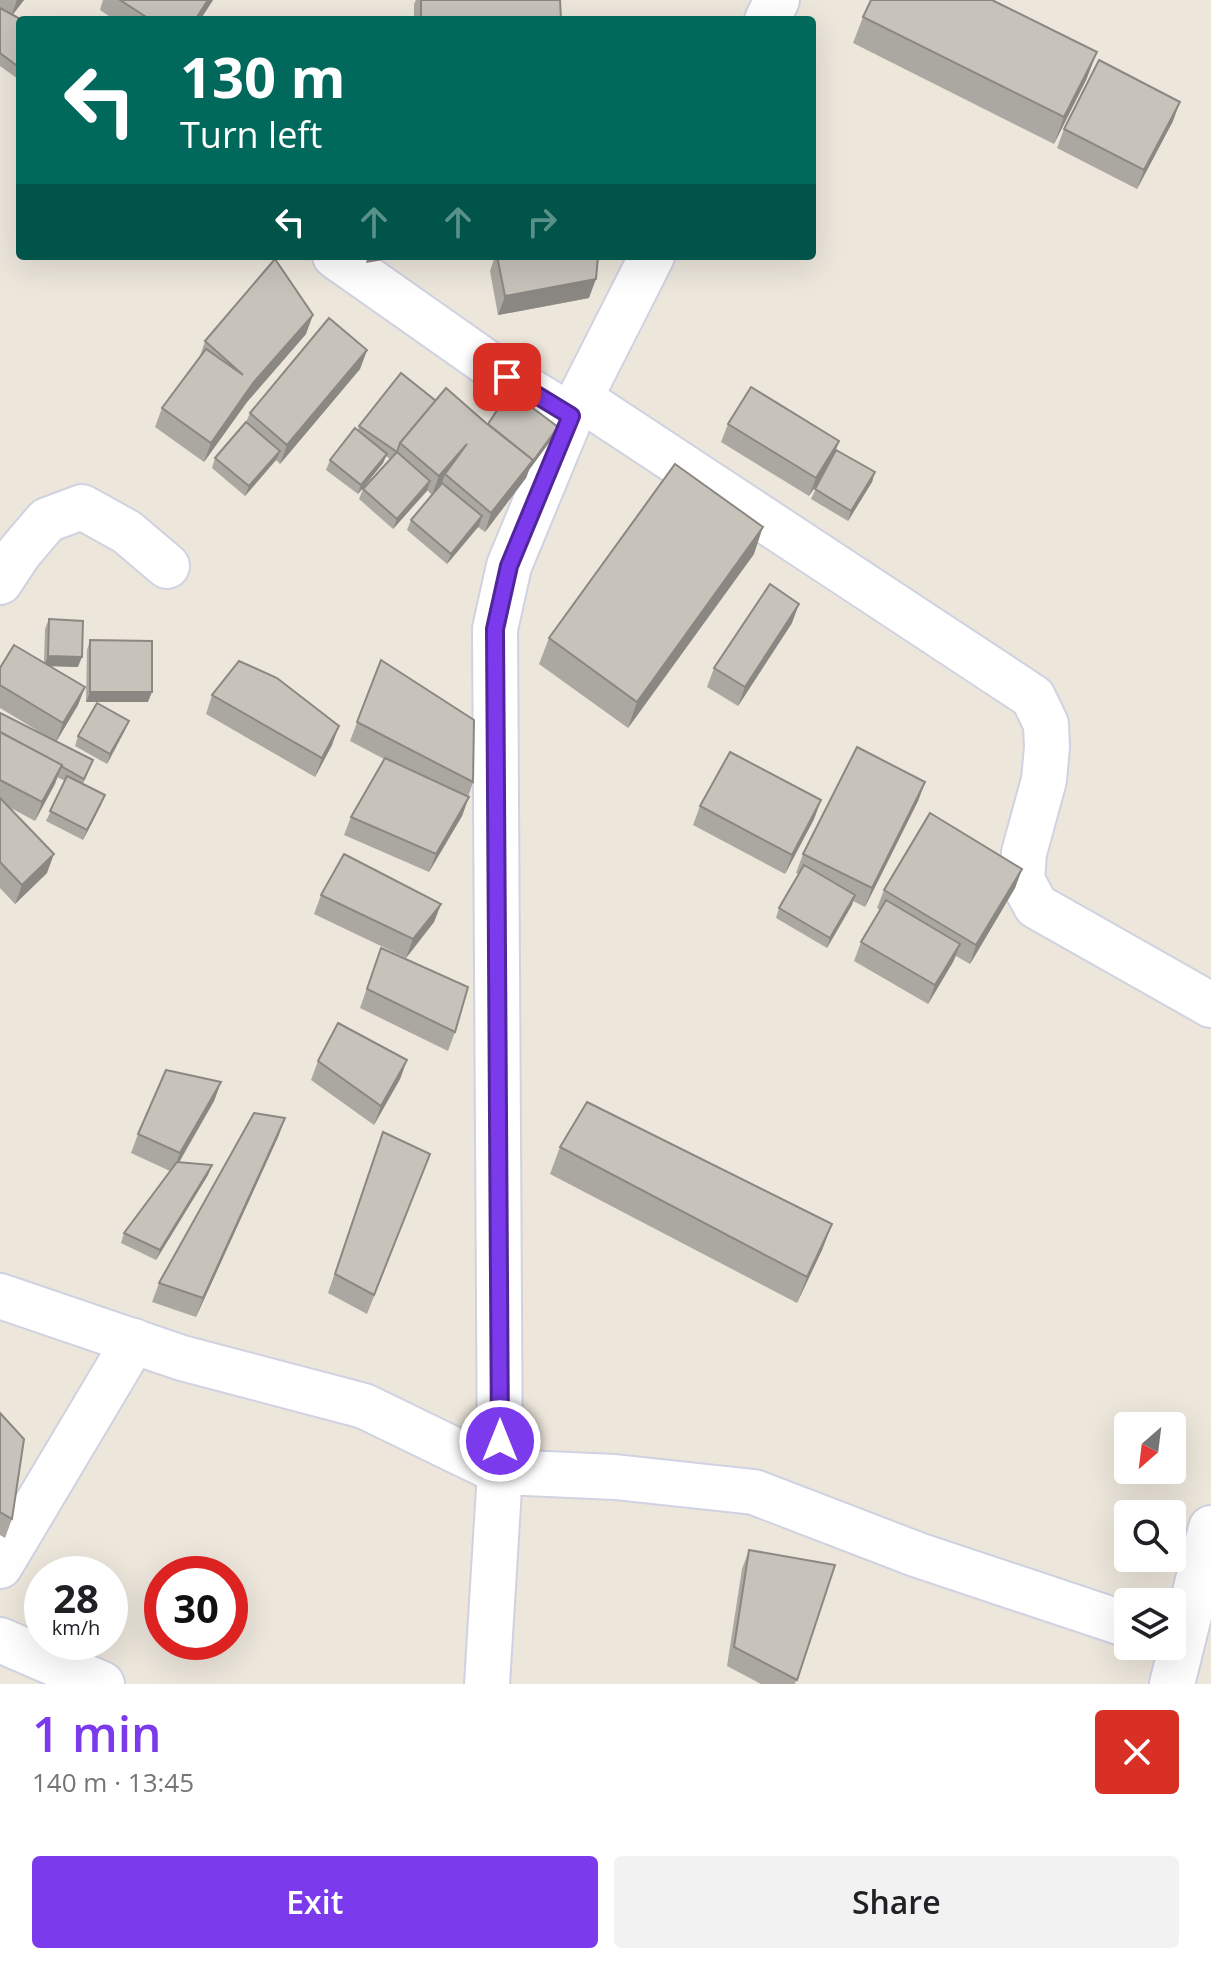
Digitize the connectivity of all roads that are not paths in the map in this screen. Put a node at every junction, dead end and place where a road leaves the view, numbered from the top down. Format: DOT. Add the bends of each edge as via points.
graph roads {
  1 [pos="341,260"];
  2 [pos="650,260"];
  3 [pos="576,408"];
  4 [pos="167,566"];
  5 [pos="0,582"];
  6 [pos="1211,1005"];
  7 [pos="0,1296"];
  8 [pos="134,1341"];
  9 [pos="500,1472"];
  10 [pos="1211,1528"];
  11 [pos="0,1566"];
  12 [pos="1186,1611"];
  13 [pos="1114,1620"];
  14 [pos="0,1640"];
  15 [pos="1175,1660"];
  16 [pos="102,1684"];
  17 [pos="487,1684"];
  18 [pos="1172,1684"];
  1 -- 3 [label="street" via="507,377"];
  2 -- 3 [label="street"];
  3 -- 6 [label="street" via="1033,697 1046,724 1047,747 1022,880 1036,906"];
  3 -- 9 [label="street" via="509,566 495,629"];
  4 -- 5 [label="street" via="127,532 82,507 47,520"];
  7 -- 8 [label="street"];
  8 -- 9 [label="street" via="364,1406"];
  8 -- 11 [label="street"];
  9 -- 13 [label="street" via="615,1477 754,1492 918,1555"];
  9 -- 17 [label="street"];
  10 -- 12 [label="street"];
  14 -- 16 [label="street"];
  15 -- 18 [label="street"];
}
